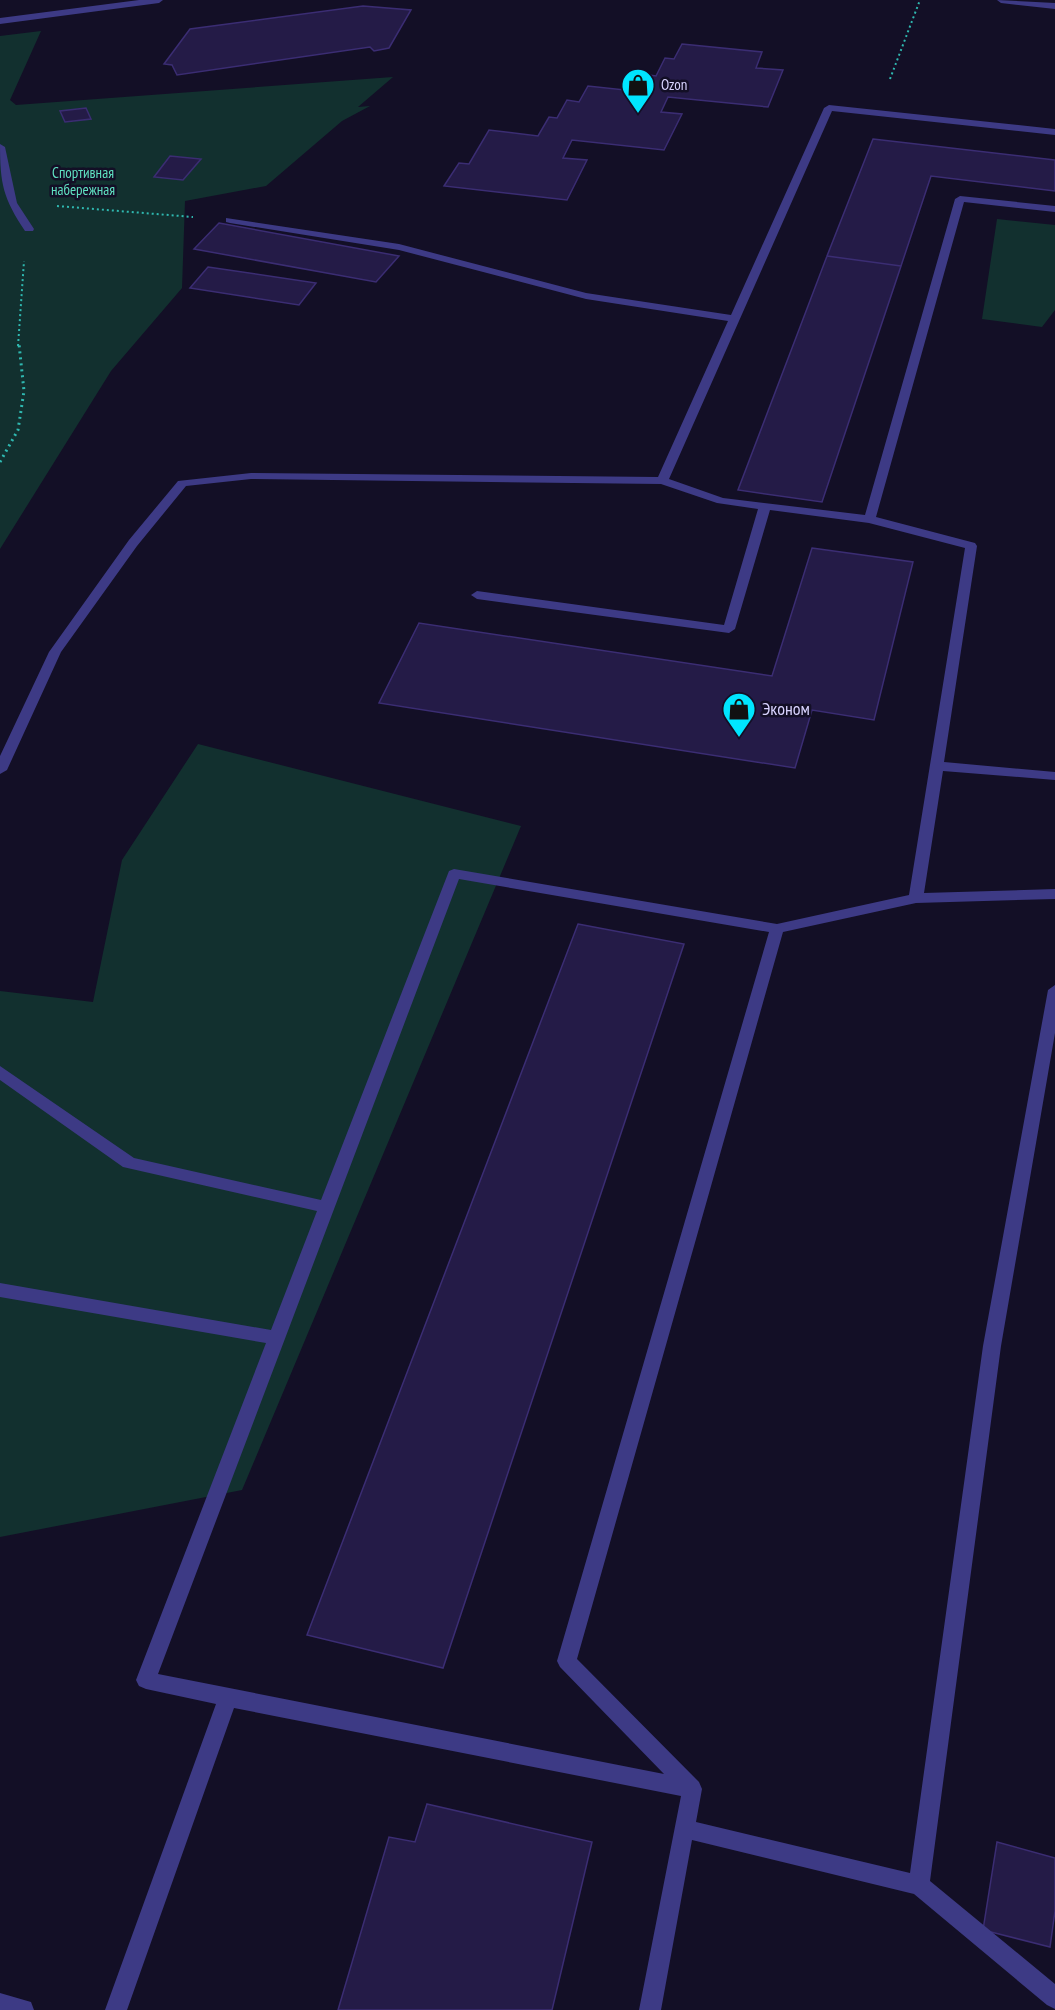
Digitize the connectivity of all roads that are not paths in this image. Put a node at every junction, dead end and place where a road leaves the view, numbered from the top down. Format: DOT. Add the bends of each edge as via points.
graph roads {
  1 [pos="159,0"];
  2 [pos="1001,0"];
  3 [pos="1055,6"];
  4 [pos="0,21"];
  5 [pos="1055,132"];
  6 [pos="0,147"];
  7 [pos="1055,209"];
  8 [pos="230,220"];
  9 [pos="29,229"];
  10 [pos="735,320"];
  11 [pos="662,481"];
  12 [pos="765,506"];
  13 [pos="870,519"];
  14 [pos="477,595"];
  15 [pos="936,766"];
  16 [pos="0,770"];
  17 [pos="1055,776"];
  18 [pos="1055,894"];
  19 [pos="916,898"];
  20 [pos="777,929"];
  21 [pos="1055,990"];
  22 [pos="0,1072"];
  23 [pos="326,1208"];
  24 [pos="0,1290"];
  25 [pos="277,1338"];
  26 [pos="228,1698"];
  27 [pos="692,1789"];
  28 [pos="685,1829"];
  29 [pos="919,1885"];
  30 [pos="1055,1998"];
  31 [pos="0,2004"];
  32 [pos="23,2010"];
  33 [pos="116,2010"];
  34 [pos="650,2010"];
  1 -- 4 [label="street"];
  2 -- 3 [label="street"];
  5 -- 10 [label="street" via="829,108"];
  6 -- 9 [label="street" via="12,203"];
  7 -- 13 [label="street" via="960,199"];
  8 -- 10 [label="street" via="399,247 586,296"];
  10 -- 11 [label="street"];
  11 -- 12 [label="street" via="721,501"];
  11 -- 16 [label="street" via="251,476 182,483 132,543 55,652"];
  12 -- 13 [label="street"];
  12 -- 14 [label="street" via="729,629"];
  13 -- 15 [label="street" via="971,546"];
  15 -- 17 [label="street"];
  15 -- 19 [label="street"];
  18 -- 19 [label="street"];
  19 -- 20 [label="street"];
  20 -- 23 [label="street" via="454,874"];
  20 -- 27 [label="street" via="567,1661"];
  21 -- 29 [label="street" via="992,1346"];
  22 -- 23 [label="street" via="129,1163"];
  23 -- 25 [label="street"];
  24 -- 25 [label="street"];
  25 -- 26 [label="street" via="146,1680"];
  26 -- 27 [label="street"];
  26 -- 33 [label="street"];
  27 -- 28 [label="street"];
  28 -- 29 [label="street"];
  28 -- 34 [label="street"];
  29 -- 30 [label="street"];
  31 -- 32 [label="street"];
}
